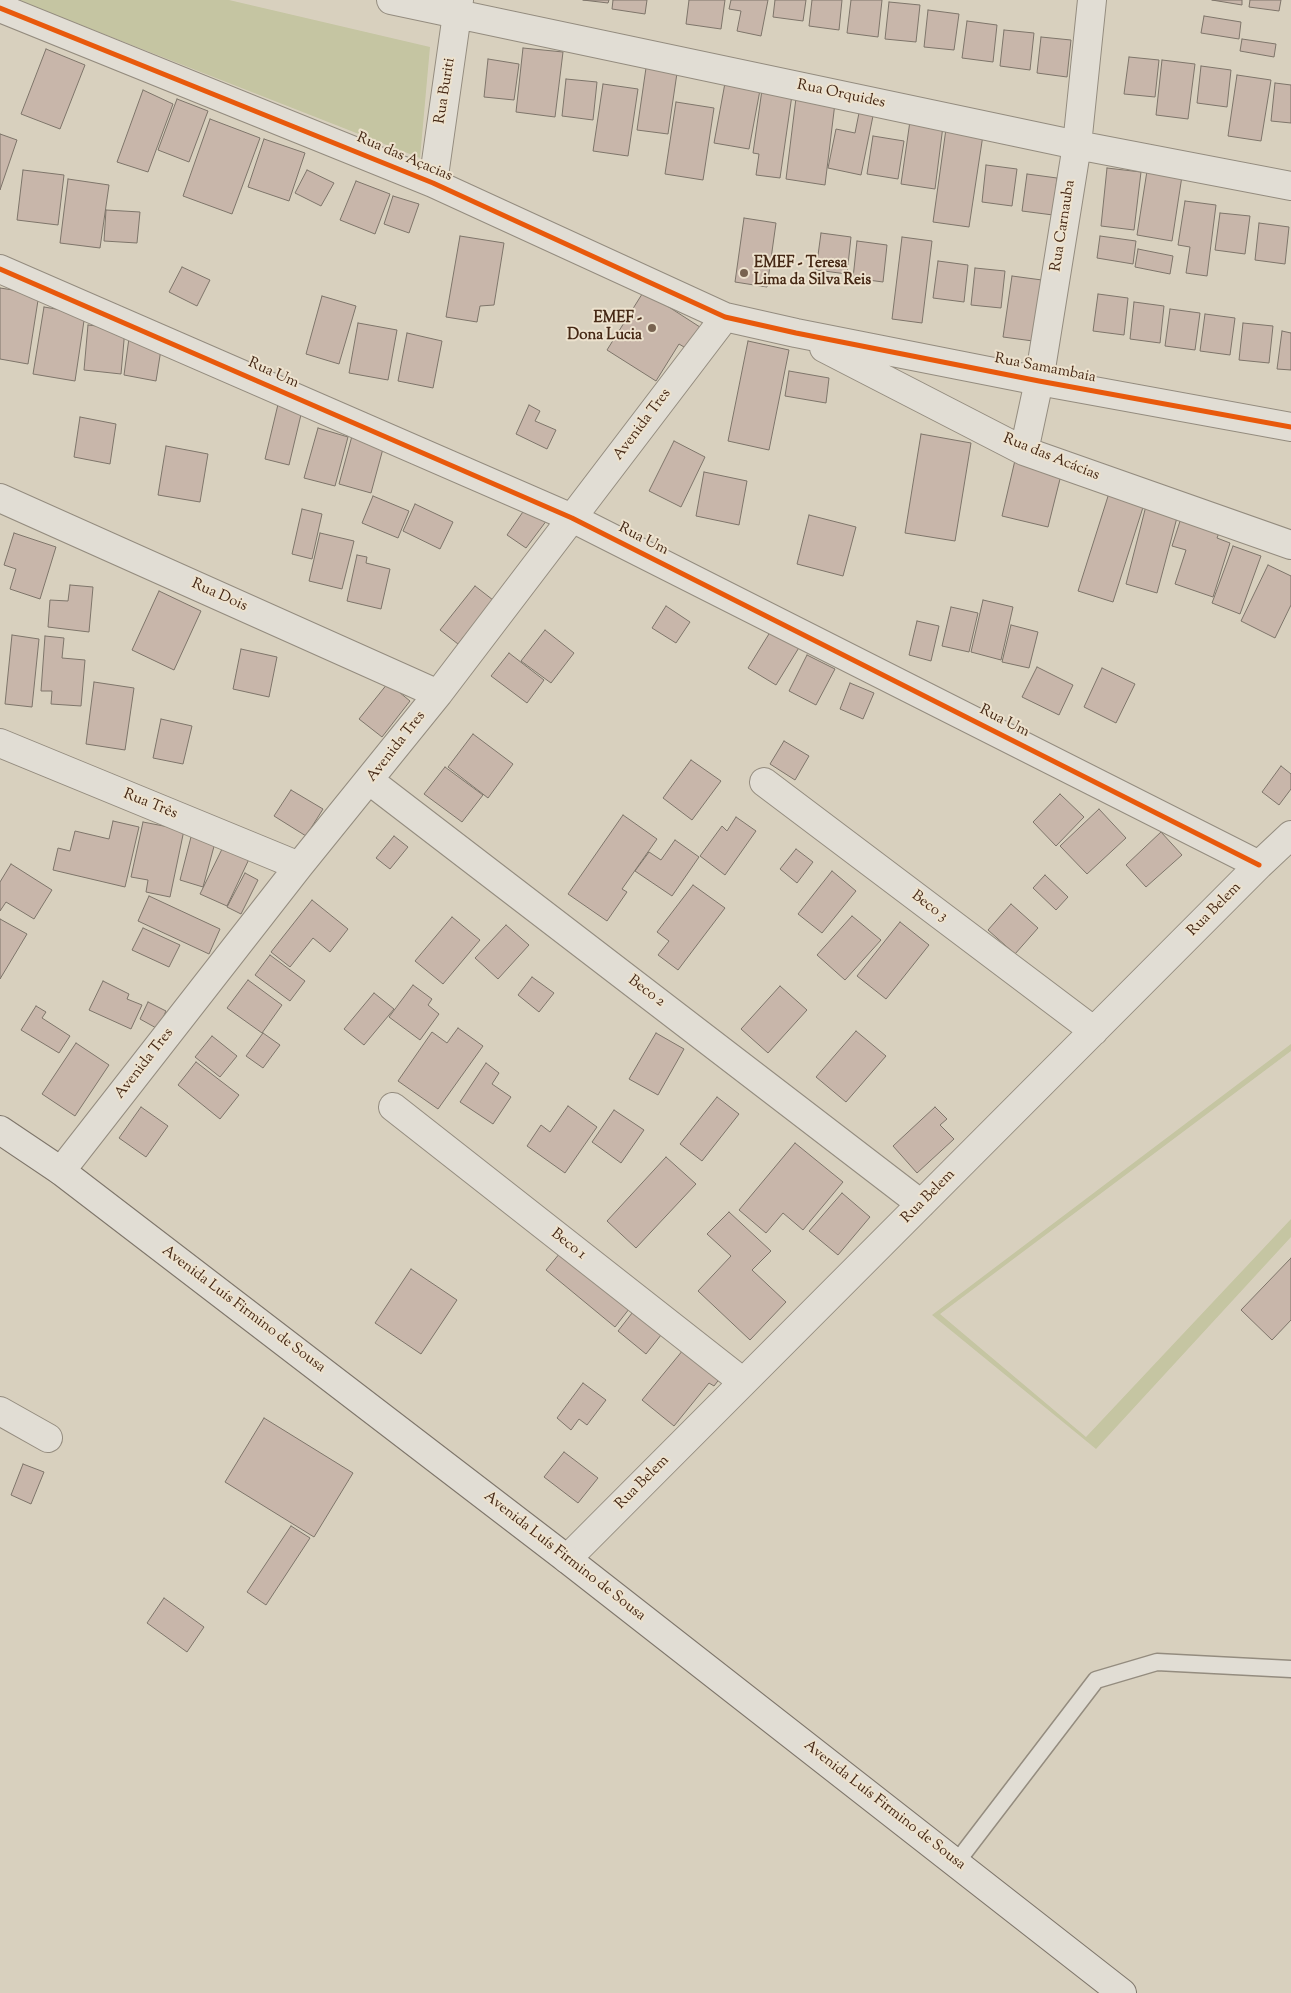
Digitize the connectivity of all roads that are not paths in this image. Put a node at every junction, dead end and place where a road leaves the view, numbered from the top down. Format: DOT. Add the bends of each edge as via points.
graph roads {
  1 [pos="391,0"];
  2 [pos="1092,0"];
  3 [pos="459,7"];
  4 [pos="0,8"];
  5 [pos="1076,145"];
  6 [pos="433,183"];
  7 [pos="1291,186"];
  8 [pos="0,269"];
  9 [pos="725,317"];
  10 [pos="796,334"];
  11 [pos="1039,381"];
  12 [pos="1291,428"];
  13 [pos="1024,451"];
  14 [pos="0,498"];
  15 [pos="572,518"];
  16 [pos="1291,546"];
  17 [pos="438,694"];
  18 [pos="0,743"];
  19 [pos="370,781"];
  20 [pos="764,782"];
  21 [pos="1291,836"];
  22 [pos="1259,865"];
  23 [pos="300,866"];
  24 [pos="1094,1031"];
  25 [pos="393,1108"];
  26 [pos="0,1130"];
  27 [pos="61,1171"];
  28 [pos="922,1204"];
  29 [pos="743,1382"];
  30 [pos="0,1411"];
  31 [pos="48,1438"];
  32 [pos="567,1559"];
  33 [pos="1291,1669"];
  34 [pos="956,1863"];
  35 [pos="1122,1993"];
  1 -- 3 [label="street, Rua Orquides"];
  2 -- 5 [label="street, Rua Carnauba"];
  3 -- 5 [label="street, Rua Orquides"];
  3 -- 6 [label="street, Rua Buriti"];
  4 -- 6 [label="street, Rua das Açacias"];
  5 -- 7 [label="street, Rua Orquides"];
  5 -- 11 [label="street, Rua Carnauba"];
  6 -- 9 [label="street, Rua das Açacias"];
  8 -- 15 [label="street, Rua Um"];
  9 -- 10 [label="street, Rua das Açacias"];
  9 -- 15 [label="street, Avenida Tres"];
  10 -- 11 [label="street, Rua Samambaia"];
  10 -- 13 [label="street, Rua das Acácias"];
  11 -- 12 [label="street, Rua Samambaia"];
  11 -- 13 [label="street, Rua Carnauba"];
  13 -- 16 [label="street, Rua das Acácias"];
  14 -- 17 [label="street, Rua Dois"];
  15 -- 17 [label="street, Avenida Tres"];
  15 -- 22 [label="street, Rua Um"];
  17 -- 19 [label="street, Avenida Tres"];
  18 -- 23 [label="street, Rua Três"];
  19 -- 23 [label="street, Avenida Tres"];
  19 -- 28 [label="street, Beco 2"];
  20 -- 24 [label="street, Beco 3"];
  21 -- 22 [label="street, Rua Belem"];
  22 -- 24 [label="street, Rua Belem"];
  23 -- 27 [label="street, Avenida Tres"];
  24 -- 28 [label="street, Rua Belem"];
  25 -- 29 [label="street, Beco 1"];
  26 -- 27 [label="street, Avenida Luís Firmino de Sousa"];
  27 -- 32 [label="street, Avenida Luís Firmino de Sousa"];
  28 -- 29 [label="street, Rua Belem"];
  29 -- 32 [label="street, Rua Belem"];
  30 -- 31 [label="street"];
  32 -- 34 [label="street, Avenida Luís Firmino de Sousa"];
  33 -- 34 [label="lane" via="1157,1662 1096,1680"];
  34 -- 35 [label="street, Avenida Luís Firmino de Sousa"];
}
